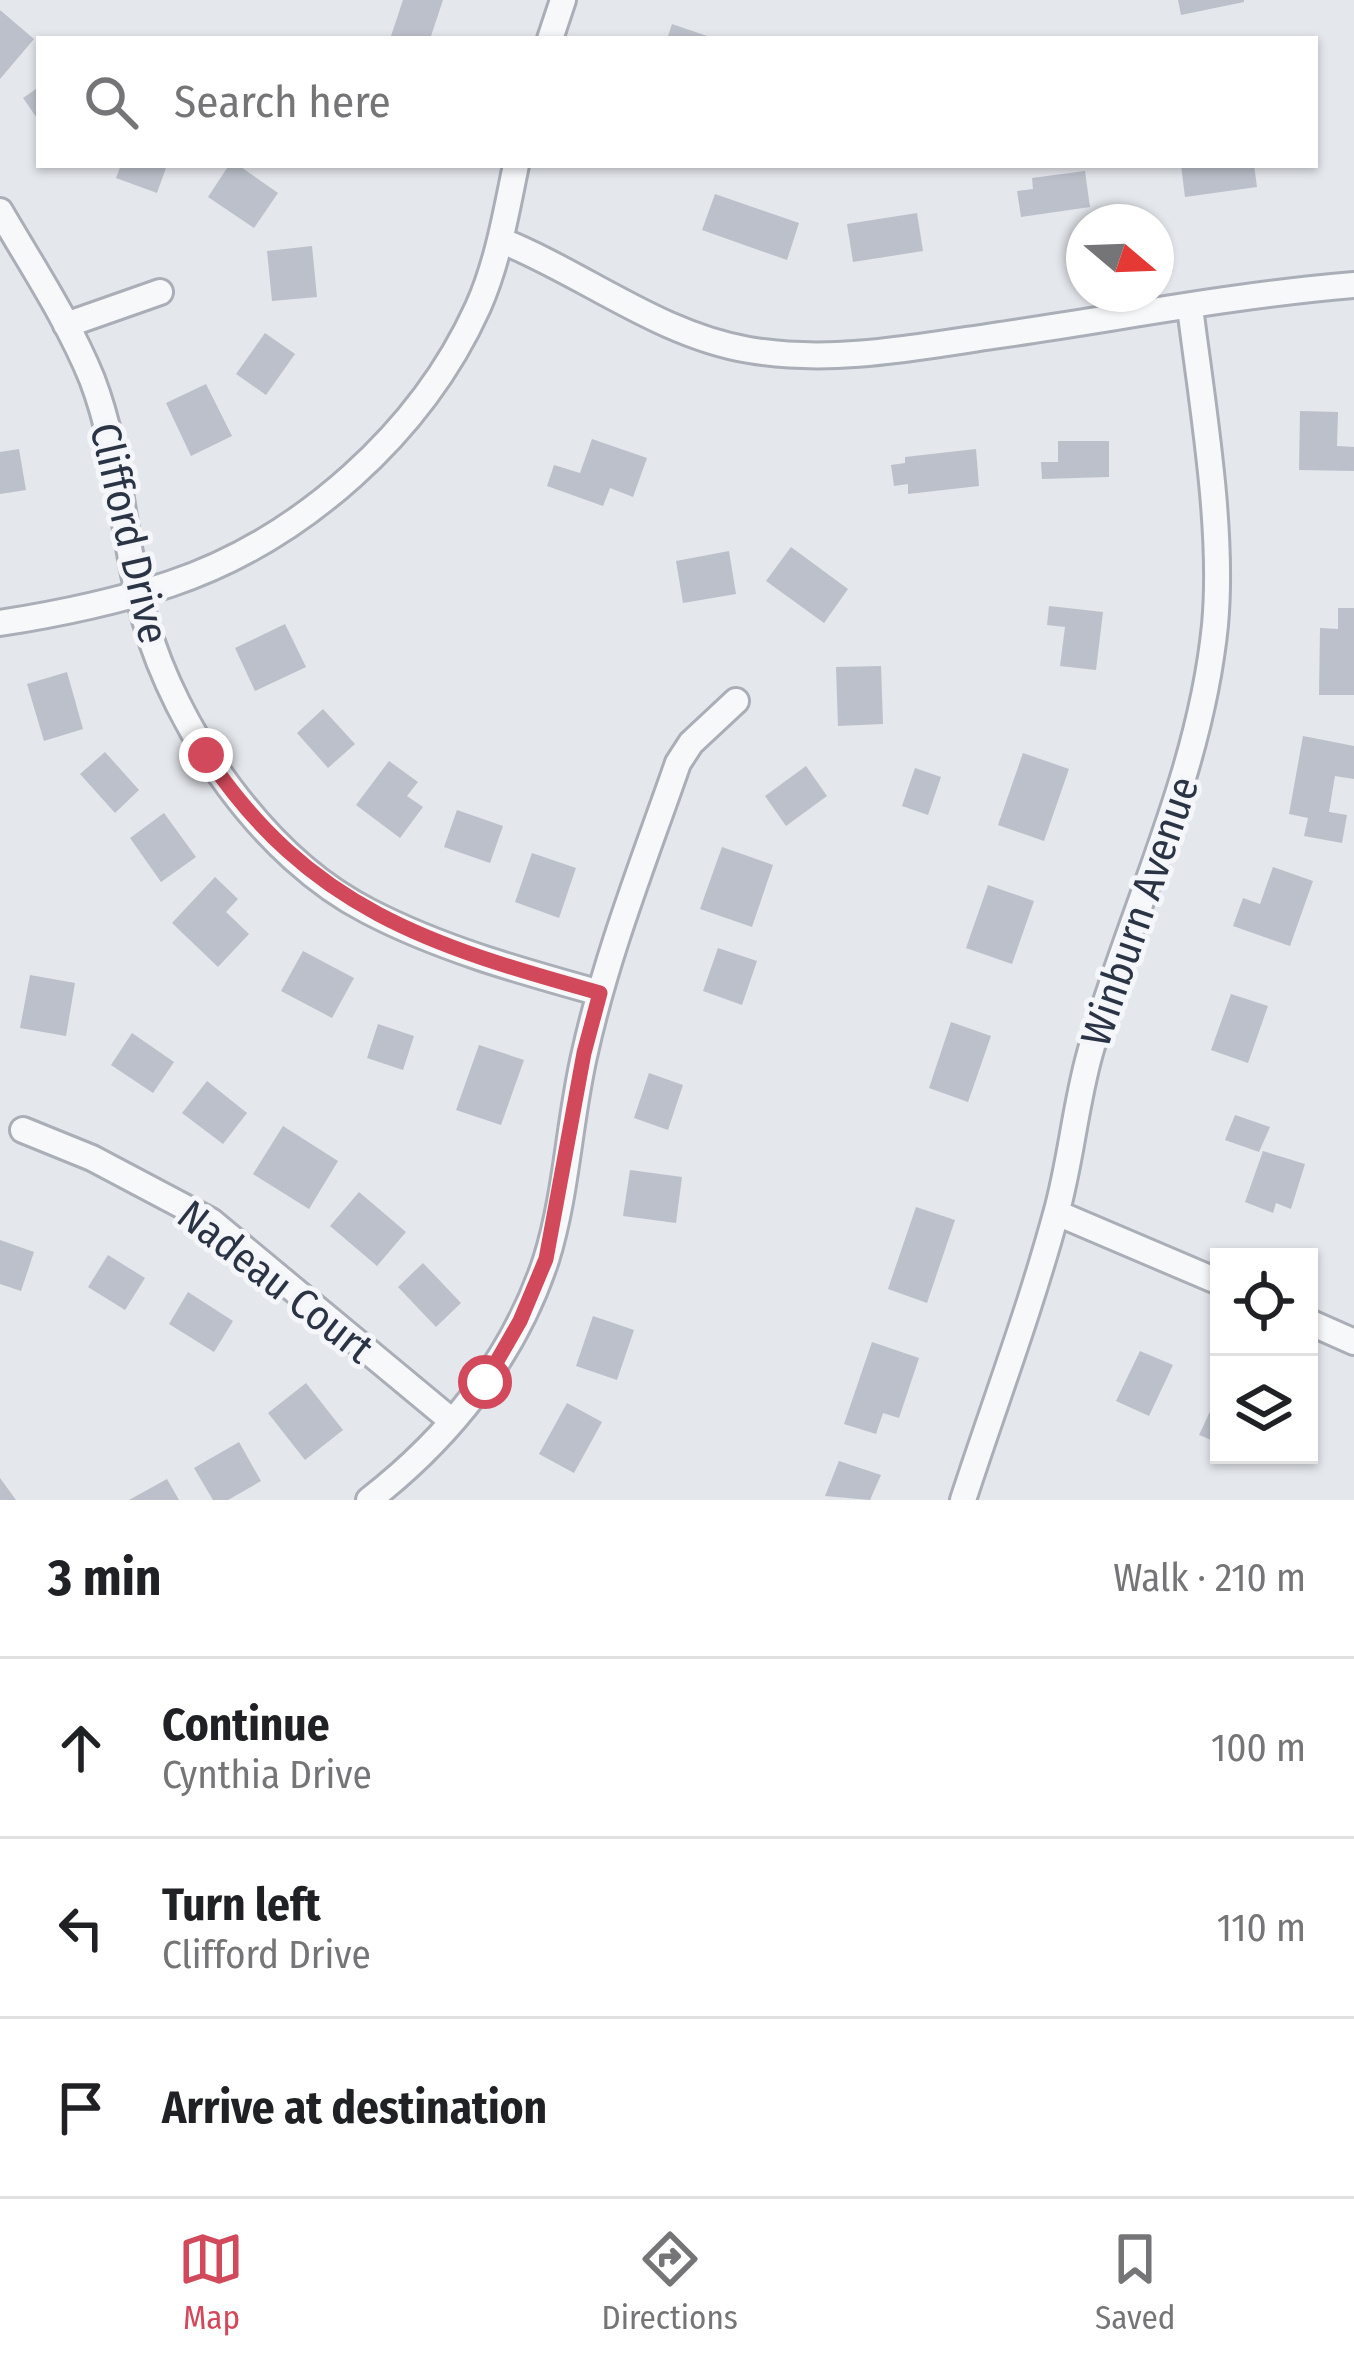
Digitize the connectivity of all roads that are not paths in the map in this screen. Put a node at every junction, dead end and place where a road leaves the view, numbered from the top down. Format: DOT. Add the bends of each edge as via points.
graph roads {
  1 [pos="563,0"];
  2 [pos="551,36"];
  3 [pos="515,168"];
  4 [pos="0,211"];
  5 [pos="500,240"];
  6 [pos="1354,285"];
  7 [pos="160,292"];
  8 [pos="1190,307"];
  9 [pos="66,325"];
  10 [pos="139,593"];
  11 [pos="0,623"];
  12 [pos="736,701"];
  13 [pos="600,993"];
  14 [pos="23,1130"];
  15 [pos="1057,1213"];
  16 [pos="1210,1278"];
  17 [pos="1318,1326"];
  18 [pos="1354,1342"];
  19 [pos="452,1421"];
  20 [pos="369,1500"];
  21 [pos="963,1500"];
  1 -- 2 [label="street"];
  3 -- 5 [label="street"];
  4 -- 9 [label="street, Clifford Drive"];
  5 -- 8 [label="street" via="688,331 766,352 884,353"];
  5 -- 10 [label="street" via="453,355 359,468 248,550"];
  6 -- 8 [label="street"];
  7 -- 9 [label="street"];
  8 -- 15 [label="street, Winburn Avenue" via="1215,622 1192,754 1090,1054"];
  9 -- 10 [label="street, Clifford Drive" via="105,416"];
  10 -- 11 [label="street"];
  10 -- 13 [label="street, Clifford Drive" via="158,658 206,755 255,820 316,874 421,936"];
  12 -- 13 [label="street" via="678,763"];
  13 -- 19 [label="street" via="546,1259 504,1354"];
  14 -- 19 [label="street, Nadeau Court" via="211,1221"];
  15 -- 16 [label="street"];
  15 -- 21 [label="street, Winburn Avenue"];
  17 -- 18 [label="street"];
  19 -- 20 [label="street"];
}
